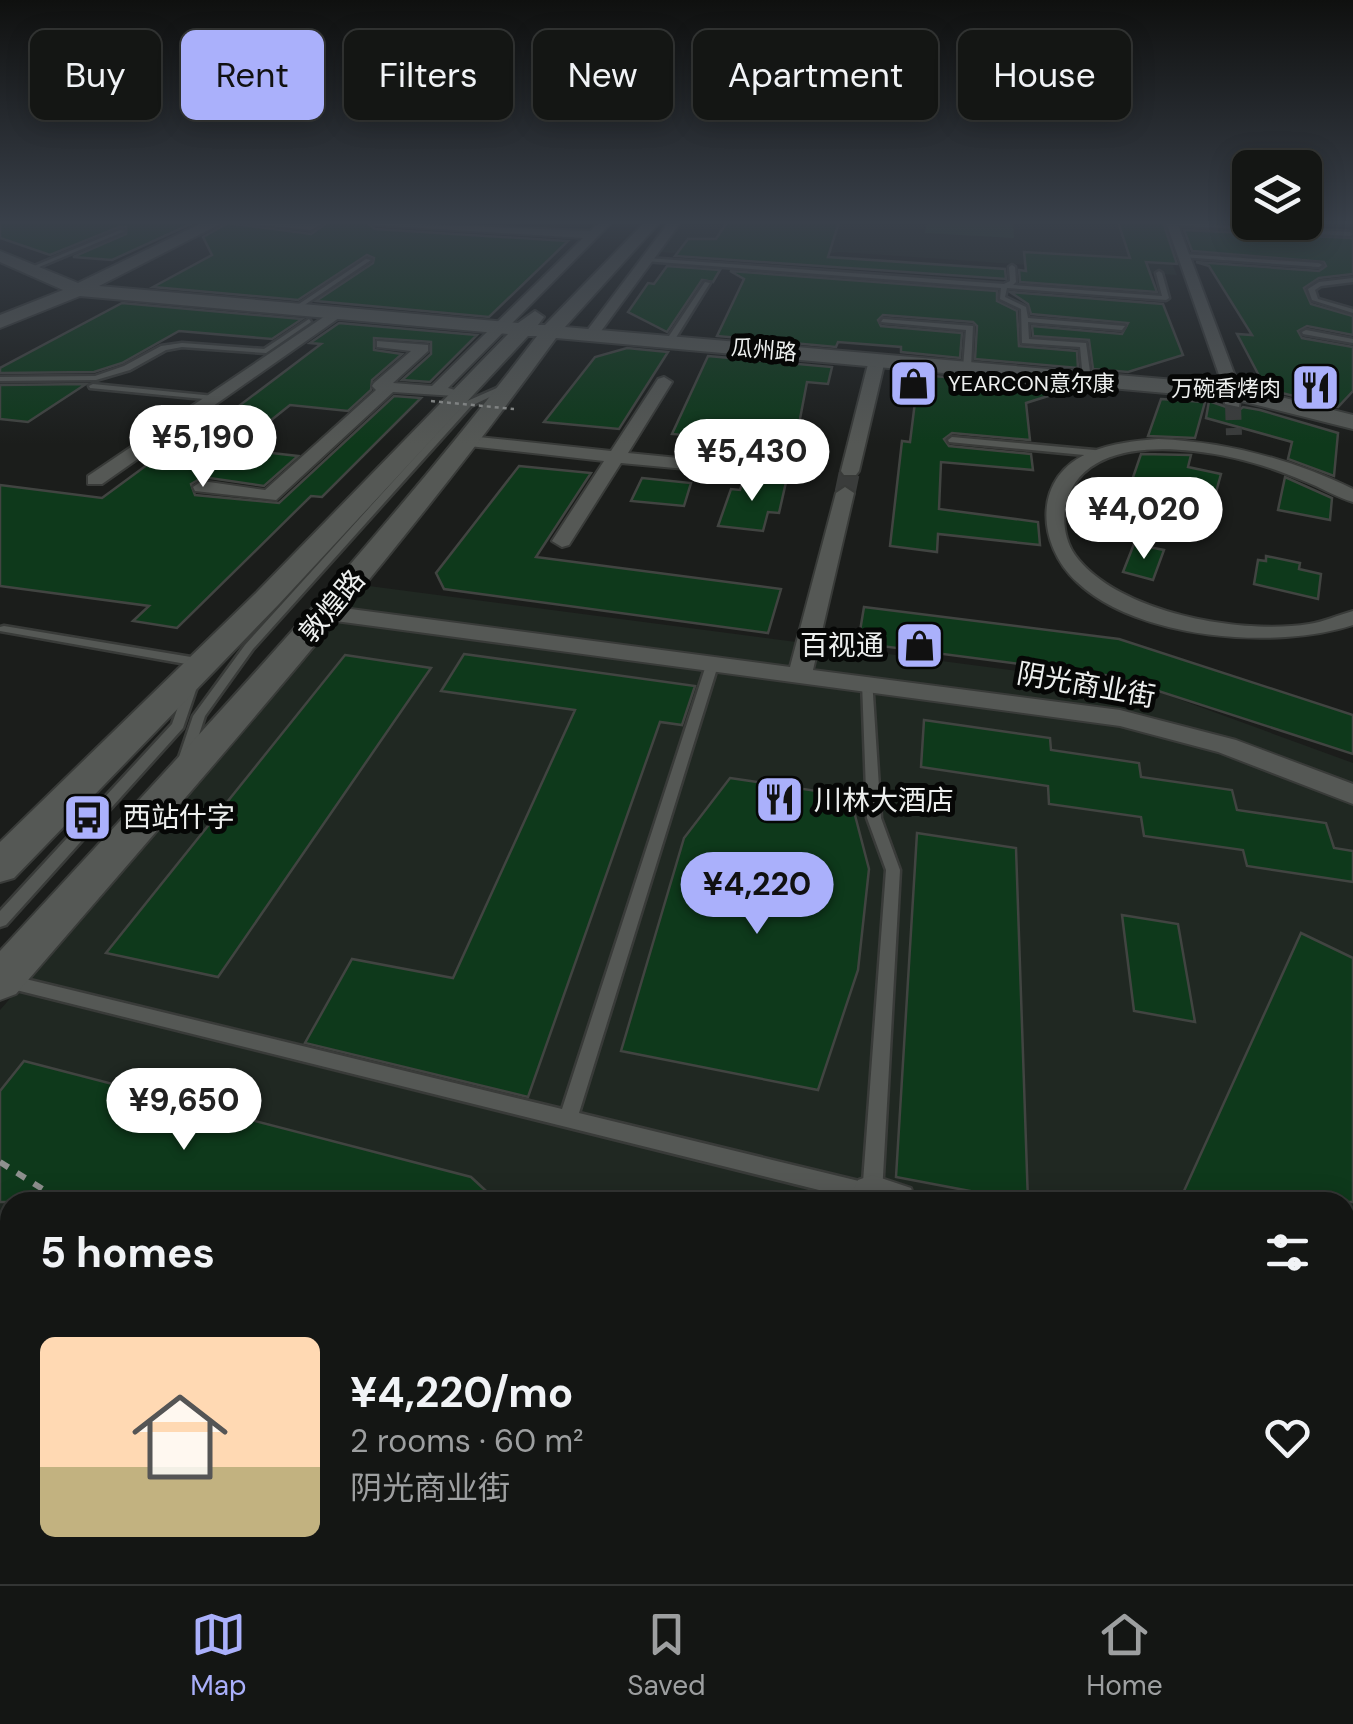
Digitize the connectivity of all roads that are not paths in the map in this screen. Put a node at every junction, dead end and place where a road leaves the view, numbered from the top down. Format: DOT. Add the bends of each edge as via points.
graph roads {
  1 [pos="64,296"];
  2 [pos="71,296"];
  3 [pos="131,296"];
  4 [pos="325,296"];
  5 [pos="551,296"];
  6 [pos="565,296"];
  7 [pos="621,296"];
  8 [pos="699,296"];
  9 [pos="1002,296"];
  10 [pos="1138,296"];
  11 [pos="1165,296"];
  12 [pos="1198,296"];
  13 [pos="1314,296"];
  14 [pos="1353,311"];
  15 [pos="338,313"];
  16 [pos="302,315"];
  17 [pos="1024,320"];
  18 [pos="0,322"];
  19 [pos="884,322"];
  20 [pos="1122,328"];
  21 [pos="524,330"];
  22 [pos="0,332"];
  23 [pos="1306,332"];
  24 [pos="591,336"];
  25 [pos="1353,341"];
  26 [pos="669,342"];
  27 [pos="382,344"];
  28 [pos="877,360"];
  29 [pos="967,368"];
  30 [pos="1087,379"];
  31 [pos="0,380"];
  32 [pos="664,382"];
  33 [pos="93,386"];
  34 [pos="389,387"];
  35 [pos="512,397"];
  36 [pos="214,398"];
  37 [pos="449,398"];
  38 [pos="1233,398"];
  39 [pos="1353,422"];
  40 [pos="952,440"];
  41 [pos="468,442"];
  42 [pos="1106,454"];
  43 [pos="616,457"];
  44 [pos="798,476"];
  45 [pos="94,480"];
  46 [pos="202,488"];
  47 [pos="1353,496"];
  48 [pos="562,541"];
  49 [pos="328,613"];
  50 [pos="1353,618"];
  51 [pos="4,629"];
  52 [pos="714,662"];
  53 [pos="200,666"];
  54 [pos="800,674"];
  55 [pos="868,682"];
  56 [pos="179,780"];
  57 [pos="1353,794"];
  58 [pos="0,867"];
  59 [pos="0,921"];
  60 [pos="0,981"];
  61 [pos="568,1120"];
  62 [pos="860,1192"];
  63 [pos="884,1192"];
  1 -- 18 [label="main road"];
  2 -- 22 [label="main road"];
  3 -- 16 [label="main road, 瓜州路"];
  4 -- 16 [label="lane"];
  5 -- 21 [label="main road, 敦煌路"];
  6 -- 21 [label="main road, 敦煌路"];
  7 -- 24 [label="street"];
  8 -- 26 [label="lane"];
  9 -- 17 [label="lane" via="1024,308"];
  10 -- 11 [label="lane"];
  12 -- 38 [label="street"];
  13 -- 14 [label="lane"];
  15 -- 16 [label="main road, 瓜州路"];
  15 -- 21 [label="main road, 瓜州路"];
  15 -- 36 [label="street"];
  16 -- 31 [label="lane" via="266,351 182,345 96,378"];
  17 -- 20 [label="lane"];
  17 -- 30 [label="lane" via="1025,340 1083,345"];
  19 -- 29 [label="lane" via="970,328"];
  21 -- 24 [label="main road, 瓜州路"];
  21 -- 35 [label="main road, 敦煌路"];
  21 -- 37 [label="main road, 敦煌路"];
  23 -- 25 [label="lane"];
  24 -- 26 [label="main road, 瓜州路"];
  26 -- 28 [label="main road, 瓜州路"];
  27 -- 34 [label="street" via="423,348 380,386"];
  28 -- 29 [label="main road, 瓜州路"];
  28 -- 54 [label="street"];
  29 -- 30 [label="main road, 瓜州路"];
  30 -- 38 [label="main road, 瓜州路"];
  32 -- 43 [label="street"];
  33 -- 36 [label="lane"];
  34 -- 37 [label="street"];
  34 -- 46 [label="street" via="270,496"];
  35 -- 37 [label="lane"];
  35 -- 41 [label="main road, 敦煌路"];
  36 -- 45 [label="street"];
  37 -- 53 [label="main road, 敦煌路"];
  37 -- 56 [label="lane" via="199,716"];
  38 -- 39 [label="main road, 瓜州路"];
  40 -- 42 [label="lane"];
  41 -- 43 [label="street"];
  41 -- 49 [label="main road, 敦煌路"];
  42 -- 47 [label="street" via="1234,444"];
  42 -- 50 [label="street" via="1064,479 1054,524 1066,560 1096,590 1161,616 1237,632 1308,631"];
  43 -- 44 [label="street"];
  43 -- 48 [label="street"];
  49 -- 52 [label="street, 阴光商业街"];
  49 -- 56 [label="main road, 敦煌路"];
  51 -- 53 [label="lane"];
  52 -- 54 [label="street, 阴光商业街"];
  52 -- 61 [label="lane"];
  53 -- 58 [label="main road, 敦煌路"];
  53 -- 59 [label="lane" via="178,725"];
  54 -- 55 [label="street, 阴光商业街"];
  55 -- 57 [label="street, 阴光商业街" via="1120,718 1227,746"];
  55 -- 63 [label="lane" via="874,818 893,870"];
  56 -- 60 [label="main road, 敦煌路"];
  60 -- 61 [label="lane"];
  61 -- 62 [label="lane"];
}
